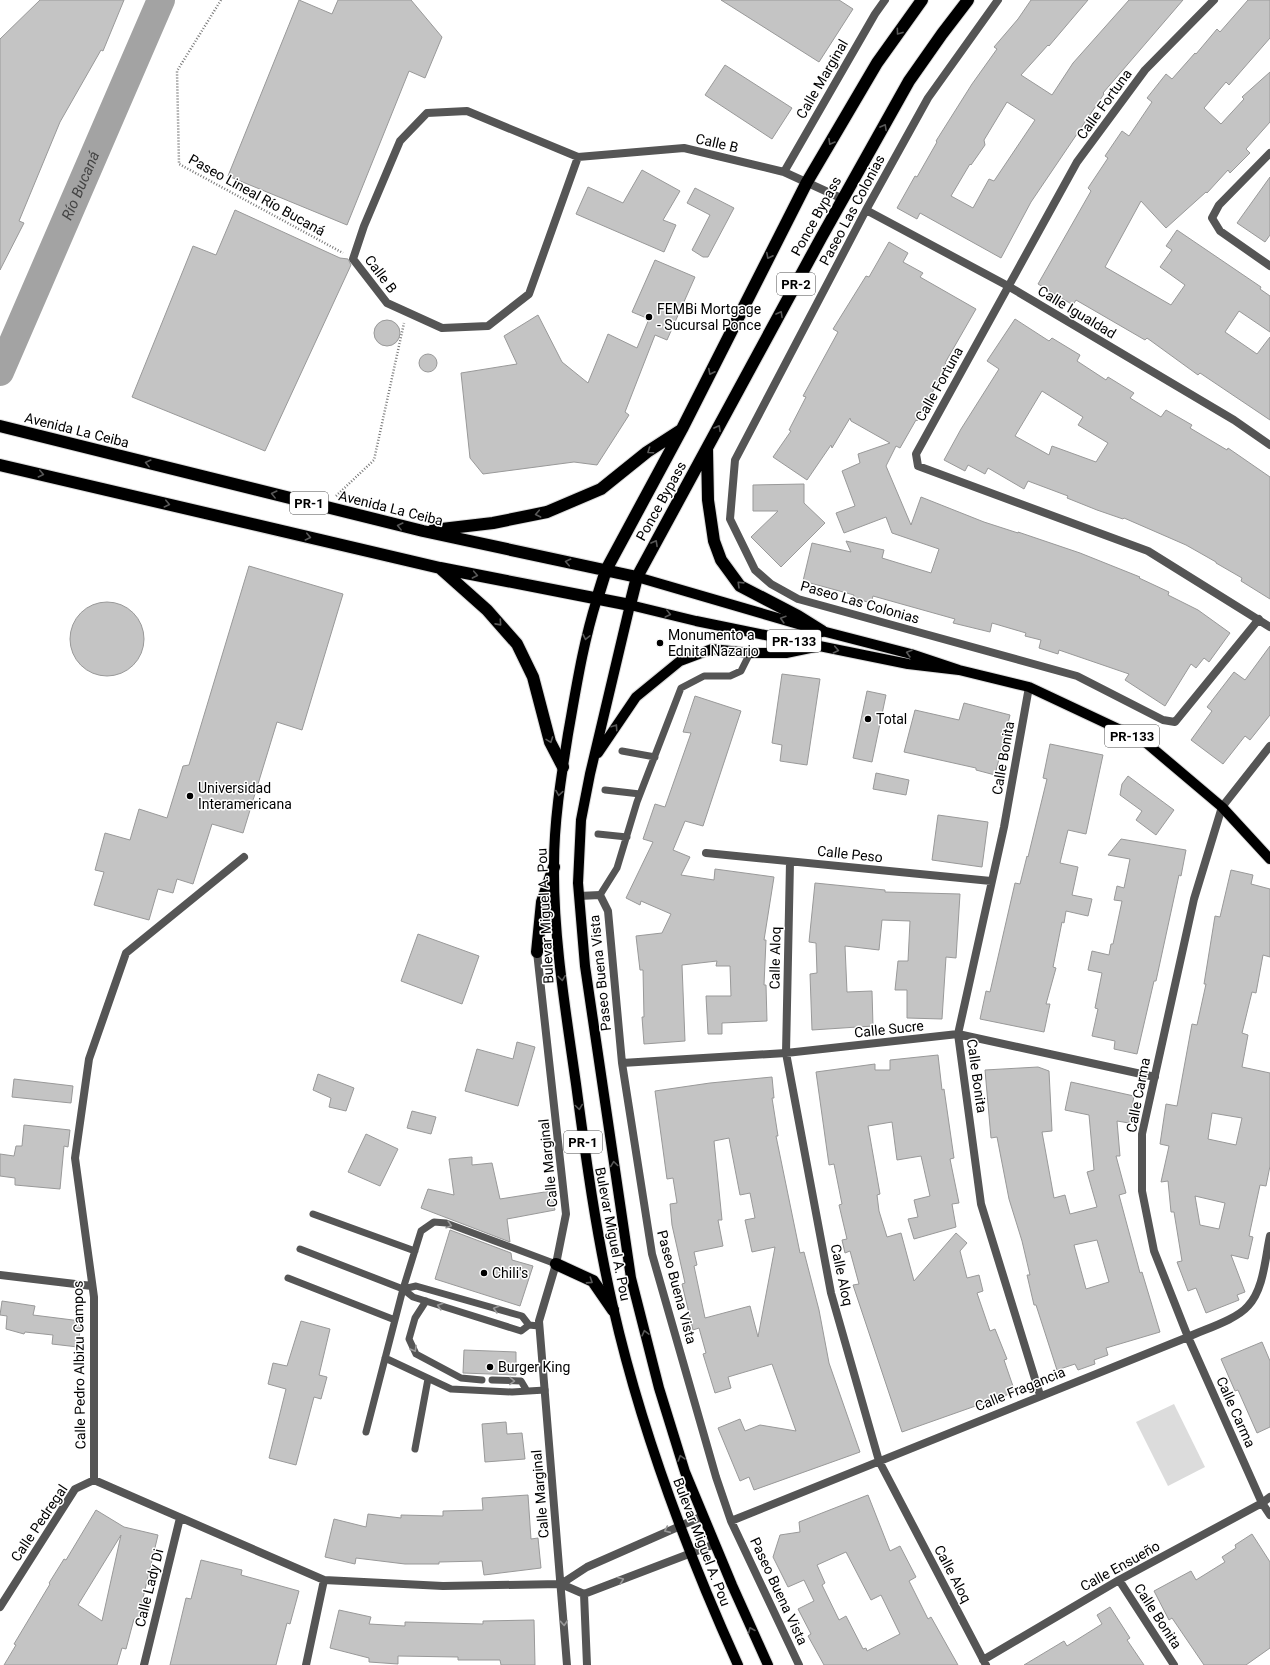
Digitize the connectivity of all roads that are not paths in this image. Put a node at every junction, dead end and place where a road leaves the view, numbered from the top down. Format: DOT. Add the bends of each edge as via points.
graph roads {
  1 [pos="886,0"];
  2 [pos="922,0"];
  3 [pos="968,0"];
  4 [pos="998,0"];
  5 [pos="1214,0"];
  6 [pos="1270,153"];
  7 [pos="578,158"];
  8 [pos="784,172"];
  9 [pos="807,182"];
  10 [pos="843,199"];
  11 [pos="866,210"];
  12 [pos="1270,266"];
  13 [pos="1008,286"];
  14 [pos="0,426"];
  15 [pos="682,430"];
  16 [pos="1270,445"];
  17 [pos="707,448"];
  18 [pos="1,465"];
  19 [pos="423,531"];
  20 [pos="440,568"];
  21 [pos="606,570"];
  22 [pos="637,577"];
  23 [pos="597,599"];
  24 [pos="630,605"];
  25 [pos="1259,619"];
  26 [pos="1270,627"];
  27 [pos="822,631"];
  28 [pos="819,646"];
  29 [pos="750,653"];
  30 [pos="959,670"];
  31 [pos="1029,687"];
  32 [pos="1270,746"];
  33 [pos="622,751"];
  34 [pos="655,757"];
  35 [pos="593,759"];
  36 [pos="563,767"];
  37 [pos="605,790"];
  38 [pos="640,794"];
  39 [pos="1222,807"];
  40 [pos="598,834"];
  41 [pos="627,837"];
  42 [pos="706,853"];
  43 [pos="244,857"];
  44 [pos="1270,859"];
  45 [pos="790,862"];
  46 [pos="554,867"];
  47 [pos="991,881"];
  48 [pos="600,895"];
  49 [pos="579,896"];
  50 [pos="537,952"];
  51 [pos="958,1034"];
  52 [pos="786,1053"];
  53 [pos="622,1063"];
  54 [pos="1155,1077"];
  55 [pos="314,1214"];
  56 [pos="1270,1236"];
  57 [pos="300,1249"];
  58 [pos="415,1251"];
  59 [pos="556,1264"];
  60 [pos="0,1275"];
  61 [pos="288,1278"];
  62 [pos="92,1286"];
  63 [pos="403,1289"];
  64 [pos="426,1302"];
  65 [pos="613,1310"];
  66 [pos="395,1320"];
  67 [pos="530,1325"];
  68 [pos="539,1326"];
  69 [pos="1188,1337"];
  70 [pos="385,1358"];
  71 [pos="428,1379"];
  72 [pos="482,1380"];
  73 [pos="492,1380"];
  74 [pos="545,1390"];
  75 [pos="527,1391"];
  76 [pos="1040,1395"];
  77 [pos="366,1432"];
  78 [pos="415,1449"];
  79 [pos="879,1461"];
  80 [pos="94,1480"];
  81 [pos="1270,1497"];
  82 [pos="1262,1503"];
  83 [pos="1270,1515"];
  84 [pos="703,1516"];
  85 [pos="180,1518"];
  86 [pos="731,1520"];
  87 [pos="680,1524"];
  88 [pos="715,1544"];
  89 [pos="691,1554"];
  90 [pos="324,1580"];
  91 [pos="1119,1580"];
  92 [pos="561,1584"];
  93 [pos="584,1594"];
  94 [pos="0,1607"];
  95 [pos="985,1663"];
  96 [pos="144,1665"];
  97 [pos="306,1665"];
  98 [pos="567,1665"];
  99 [pos="587,1665"];
  100 [pos="738,1665"];
  101 [pos="768,1665"];
  102 [pos="799,1665"];
  103 [pos="1174,1665"];
  1 -- 8 [label="street, Calle Marginal" via="875,14"];
  2 -- 9 [label="highway, Ponce Bypass / PR-2, one-way" via="877,63"];
  10 -- 3 [label="highway, Ponce Bypass / PR-2, one-way" via="909,81"];
  4 -- 11 [label="street, Paseo Las Colonias" via="928,98"];
  5 -- 13 [label="street, Calle Fortuna" via="1145,70 1078,162"];
  6 -- 12 [label="street" via="1219,205 1212,218 1220,231"];
  7 -- 7 [label="street, Calle B" via="529,294 488,326 442,328 386,303 353,259 400,141 427,113 467,112"];
  7 -- 8 [label="street, Calle B" via="684,148"];
  8 -- 9 [label="street, Calle B"];
  9 -- 10 [label="street, Calle B"];
  9 -- 15 [label="highway, Ponce Bypass / PR-2, one-way"];
  17 -- 10 [label="highway, Ponce Bypass / PR-2, one-way"];
  11 -- 13 [label="street, Calle Igualdad"];
  11 -- 25 [label="street, Paseo Las Colonias" via="735,460 730,519 755,570 771,584 798,598 1077,676 1163,720 1175,722"];
  13 -- 16 [label="street, Calle Igualdad" via="1234,420"];
  13 -- 25 [label="street, Calle Fortuna" via="916,454 918,466 1148,550"];
  19 -- 14 [label="highway, Avenida La Ceiba / PR-1, one-way"];
  15 -- 19 [label="highway, one-way" via="647,452 601,489 548,512 493,523"];
  15 -- 21 [label="highway, Ponce Bypass / PR-2"];
  22 -- 17 [label="highway, Ponce Bypass / PR-2, one-way"];
  27 -- 17 [label="highway, one-way" via="740,586 721,560 714,541 708,500"];
  18 -- 20 [label="highway, PR-1, one-way"];
  21 -- 19 [label="highway, Avenida La Ceiba / PR-1, one-way"];
  20 -- 23 [label="highway, PR-1, one-way"];
  20 -- 36 [label="highway, one-way" via="487,610 517,644 533,678 550,742"];
  21 -- 22 [label="highway, Avenida La Ceiba / PR-1"];
  21 -- 23 [label="highway, Ponce Bypass / PR-1"];
  22 -- 24 [label="highway, Ponce Bypass / PR-1"];
  27 -- 22 [label="main road, PR-133, one-way"];
  23 -- 24 [label="highway, PR-1"];
  23 -- 36 [label="main road, Bulevar Miguel A. Pou / PR-1, one-way" via="578,675"];
  24 -- 28 [label="main road, PR-133, one-way"];
  24 -- 35 [label="main road, Bulevar Miguel A. Pou / PR-1"];
  25 -- 26 [label="street, Calle Fortuna"];
  30 -- 27 [label="main road, PR-133, one-way" via="911,654"];
  28 -- 29 [label="main road" via="786,653"];
  28 -- 30 [label="main road, PR-133, one-way" via="908,664"];
  29 -- 34 [label="lane" via="741,671 730,676 704,676 681,688"];
  35 -- 29 [label="main road, one-way" via="636,697 680,661 712,649"];
  30 -- 31 [label="main road, PR-133"];
  31 -- 39 [label="main road, PR-133" via="1144,742"];
  31 -- 47 [label="street, Calle Bonita" via="1004,827"];
  32 -- 39 [label="street"];
  33 -- 34 [label="lane"];
  34 -- 38 [label="lane"];
  35 -- 49 [label="main road, Bulevar Miguel A. Pou / PR-1" via="581,820"];
  36 -- 46 [label="main road, Bulevar Miguel A. Pou / PR-1, one-way" via="556,812"];
  37 -- 38 [label="lane"];
  38 -- 41 [label="lane"];
  39 -- 44 [label="main road, PR-133"];
  39 -- 54 [label="street, Calle Carma" via="1194,899"];
  40 -- 41 [label="lane"];
  41 -- 48 [label="lane" via="617,868"];
  42 -- 45 [label="street, Calle Peso"];
  43 -- 62 [label="street, Calle Pedro Albizu Campos" via="126,953 89,1059 75,1158"];
  45 -- 47 [label="street, Calle Peso"];
  45 -- 52 [label="street, Calle Aloq"];
  46 -- 50 [label="highway" via="542,902"];
  46 -- 65 [label="main road, Bulevar Miguel A. Pou / PR-1, one-way" via="562,976 589,1188"];
  47 -- 51 [label="street, Calle Bonita"];
  48 -- 49 [label="street, Paseo Buena Vista"];
  48 -- 53 [label="street, Paseo Buena Vista" via="608,910"];
  84 -- 49 [label="main road, Bulevar Miguel A. Pou / PR-1, one-way" via="685,1472 659,1388 631,1278 585,966"];
  50 -- 59 [label="street, Calle Marginal" via="566,1214"];
  51 -- 52 [label="street, Calle Sucre"];
  51 -- 54 [label="street, Calle Sucre"];
  51 -- 76 [label="street, Calle Bonita" via="981,1204"];
  52 -- 53 [label="street, Calle Sucre"];
  52 -- 79 [label="street, Calle Aloq" via="831,1293"];
  53 -- 86 [label="street, Paseo Buena Vista" via="652,1254 716,1477"];
  54 -- 69 [label="street, Calle Carma" via="1142,1134 1142,1191 1154,1251"];
  55 -- 58 [label="lane"];
  56 -- 69 [label="street, Calle Fragancia" via="1259,1289 1248,1306 1235,1316"];
  57 -- 63 [label="lane"];
  58 -- 59 [label="lane, one-way" via="421,1231 434,1222 446,1223"];
  58 -- 63 [label="lane"];
  59 -- 65 [label="highway, one-way" via="593,1281"];
  59 -- 68 [label="street, Calle Marginal"];
  60 -- 62 [label="street"];
  61 -- 66 [label="lane"];
  62 -- 80 [label="street, Calle Pedro Albizu Campos"];
  63 -- 64 [label="lane" via="413,1298"];
  63 -- 66 [label="lane"];
  67 -- 63 [label="lane, one-way" via="522,1316 416,1286"];
  67 -- 64 [label="lane, one-way" via="521,1331"];
  64 -- 72 [label="lane, one-way" via="415,1318 409,1339 416,1354 461,1378"];
  65 -- 87 [label="main road, Bulevar Miguel A. Pou / PR-1" via="636,1395"];
  66 -- 70 [label="lane"];
  67 -- 68 [label="lane"];
  68 -- 74 [label="street, Calle Marginal"];
  69 -- 76 [label="street, Calle Fragancia"];
  69 -- 82 [label="street, Calle Carma"];
  70 -- 71 [label="lane"];
  70 -- 77 [label="lane"];
  71 -- 75 [label="lane" via="450,1389"];
  71 -- 78 [label="lane"];
  73 -- 75 [label="lane, one-way" via="521,1381"];
  74 -- 75 [label="lane"];
  74 -- 92 [label="street, Calle Marginal"];
  76 -- 79 [label="street, Calle Fragancia"];
  79 -- 86 [label="street, Calle Fragancia"];
  79 -- 95 [label="street, Calle Aloq"];
  80 -- 85 [label="street"];
  80 -- 94 [label="street, Calle Pedregal" via="75,1489"];
  81 -- 82 [label="street, Calle Ensueño"];
  82 -- 83 [label="street, Calle Carma"];
  82 -- 91 [label="street, Calle Ensueño"];
  84 -- 87 [label="street"];
  84 -- 88 [label="main road, Bulevar Miguel A. Pou / PR-1"];
  85 -- 90 [label="street"];
  85 -- 96 [label="street, Calle Lady Di"];
  86 -- 102 [label="street, Paseo Buena Vista"];
  87 -- 89 [label="main road, Bulevar Miguel A. Pou / PR-1"];
  87 -- 92 [label="street, one-way" via="587,1567"];
  88 -- 89 [label="street"];
  101 -- 88 [label="main road, Bulevar Miguel A. Pou / PR-1, one-way"];
  93 -- 89 [label="street, one-way"];
  89 -- 100 [label="main road, Bulevar Miguel A. Pou / PR-1"];
  90 -- 92 [label="street" via="443,1586"];
  90 -- 97 [label="street"];
  91 -- 95 [label="street, Calle Ensueño"];
  91 -- 103 [label="street, Calle Bonita"];
  92 -- 93 [label="street"];
  92 -- 98 [label="street, Calle Marginal, one-way"];
  93 -- 99 [label="street"];
}
